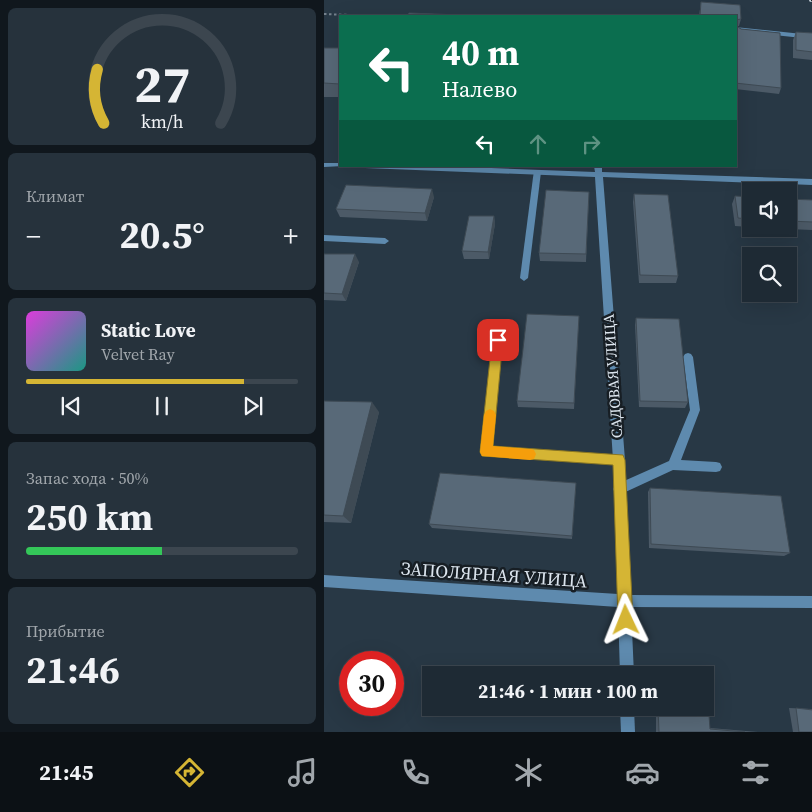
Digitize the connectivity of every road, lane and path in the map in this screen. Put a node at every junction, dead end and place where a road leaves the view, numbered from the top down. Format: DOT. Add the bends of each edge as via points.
graph roads {
  1 [pos="324,14"];
  2 [pos="350,15"];
  3 [pos="737,29"];
  4 [pos="812,37"];
  5 [pos="324,165"];
  6 [pos="339,165"];
  7 [pos="394,167"];
  8 [pos="598,171"];
  9 [pos="537,172"];
  10 [pos="812,182"];
  11 [pos="324,238"];
  12 [pos="385,242"];
  13 [pos="524,278"];
  14 [pos="498,340"];
  15 [pos="688,357"];
  16 [pos="619,460"];
  17 [pos="674,465"];
  18 [pos="716,467"];
  19 [pos="619,489"];
  20 [pos="324,581"];
  21 [pos="625,601"];
  22 [pos="812,602"];
  23 [pos="627,666"];
  24 [pos="627,716"];
  25 [pos="628,732"];
  1 -- 2 [label="path"];
  3 -- 4 [label="street"];
  5 -- 6 [label="street"];
  7 -- 9 [label="street"];
  8 -- 9 [label="street"];
  8 -- 10 [label="street"];
  8 -- 16 [label="street, САДОВАЯ УЛИЦА"];
  9 -- 13 [label="street"];
  11 -- 12 [label="street"];
  14 -- 16 [label="street" via="486,452"];
  15 -- 17 [label="street" via="695,410"];
  16 -- 19 [label="street, САДОВАЯ УЛИЦА"];
  17 -- 18 [label="street"];
  17 -- 19 [label="street"];
  19 -- 21 [label="street, САДОВАЯ УЛИЦА"];
  20 -- 21 [label="street, ЗАПОЛЯРНАЯ УЛИЦА"];
  21 -- 22 [label="street, ЗАПОЛЯРНАЯ УЛИЦА"];
  21 -- 23 [label="street, САДОВАЯ УЛИЦА"];
  24 -- 25 [label="street"];
}
